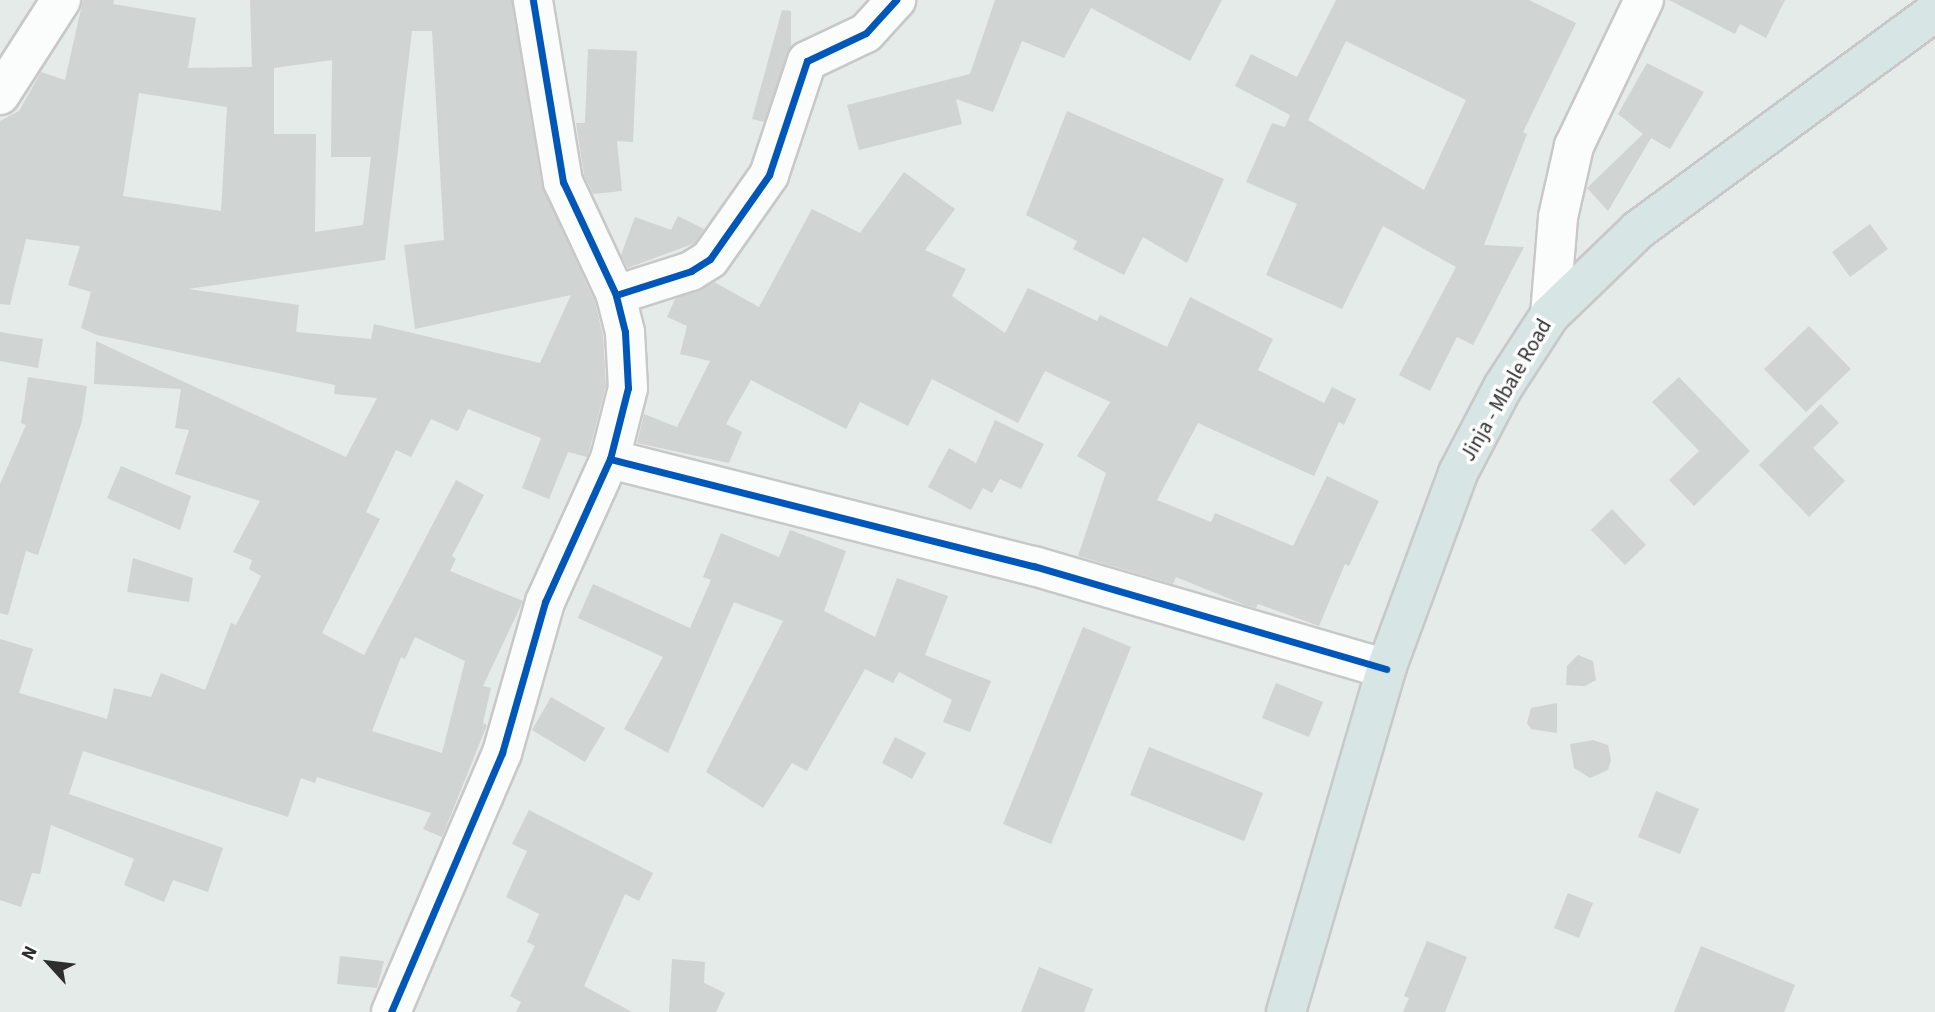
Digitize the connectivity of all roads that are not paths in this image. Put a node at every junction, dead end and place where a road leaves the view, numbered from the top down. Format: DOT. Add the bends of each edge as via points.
graph roads {
  1 [pos="61,0"];
  2 [pos="533,0"];
  3 [pos="896,0"];
  4 [pos="1644,0"];
  5 [pos="1935,12"];
  6 [pos="0,95"];
  7 [pos="616,295"];
  8 [pos="1550,314"];
  9 [pos="610,459"];
  10 [pos="1386,669"];
  11 [pos="391,1012"];
  12 [pos="1286,1012"];
  1 -- 6 [label="street"];
  2 -- 7 [label="street" via="563,182"];
  3 -- 7 [label="street" via="866,33 807,61 769,175 710,259 691,271"];
  4 -- 8 [label="street" via="1574,146 1558,216"];
  5 -- 8 [label="main road, Jinja - Mbale Road" via="1638,230"];
  7 -- 9 [label="street" via="625,332 628,388"];
  8 -- 10 [label="main road, Jinja - Mbale Road" via="1503,387 1458,473"];
  9 -- 10 [label="street" via="1034,566"];
  9 -- 11 [label="street" via="545,602 502,753"];
  10 -- 12 [label="main road, Jinja - Mbale Road"];
}
